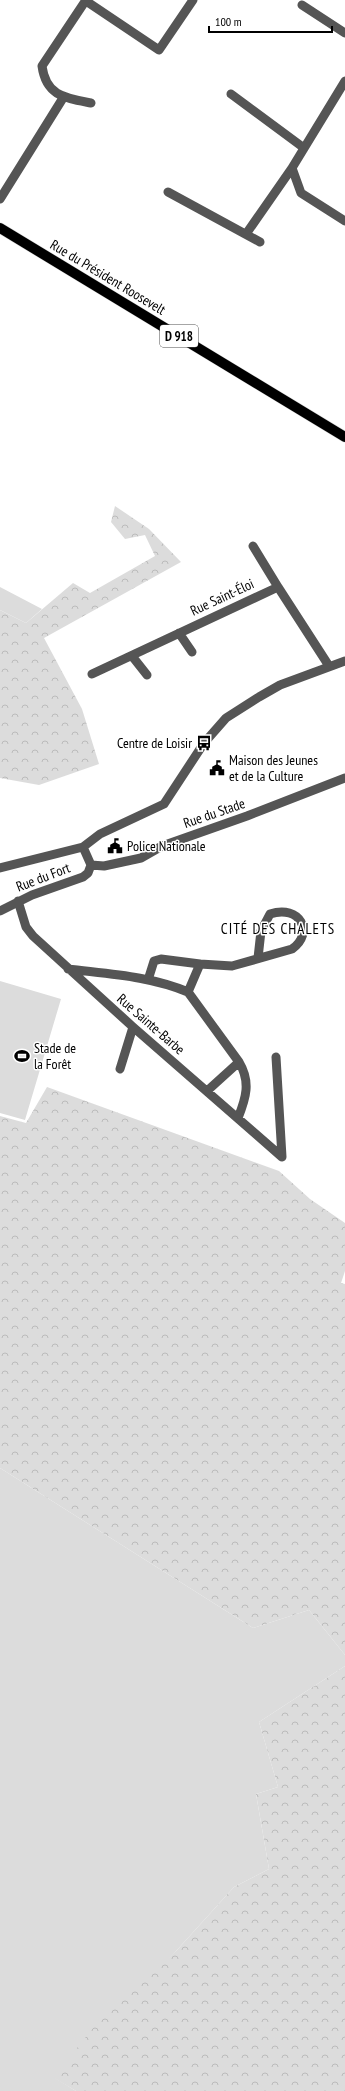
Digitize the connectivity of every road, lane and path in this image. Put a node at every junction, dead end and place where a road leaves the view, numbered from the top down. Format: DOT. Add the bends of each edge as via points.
graph roads {
  1 [pos="86,0"];
  2 [pos="193,0"];
  3 [pos="302,6"];
  4 [pos="345,33"];
  5 [pos="345,81"];
  6 [pos="231,94"];
  7 [pos="63,98"];
  8 [pos="90,103"];
  9 [pos="304,148"];
  10 [pos="292,168"];
  11 [pos="168,192"];
  12 [pos="0,198"];
  13 [pos="345,222"];
  14 [pos="0,228"];
  15 [pos="246,234"];
  16 [pos="260,242"];
  17 [pos="345,437"];
  18 [pos="253,546"];
  19 [pos="278,587"];
  20 [pos="179,633"];
  21 [pos="192,652"];
  22 [pos="132,656"];
  23 [pos="345,661"];
  24 [pos="329,666"];
  25 [pos="92,674"];
  26 [pos="146,675"];
  27 [pos="345,778"];
  28 [pos="83,847"];
  29 [pos="91,865"];
  30 [pos="0,868"];
  31 [pos="18,901"];
  32 [pos="0,911"];
  33 [pos="258,958"];
  34 [pos="200,964"];
  35 [pos="68,969"];
  36 [pos="148,980"];
  37 [pos="188,992"];
  38 [pos="133,1027"];
  39 [pos="276,1057"];
  40 [pos="239,1062"];
  41 [pos="120,1069"];
  42 [pos="206,1091"];
  43 [pos="238,1118"];
  1 -- 2 [label="street" via="159,50"];
  1 -- 7 [label="street" via="42,66 44,77 52,89"];
  3 -- 4 [label="street"];
  5 -- 9 [label="street"];
  6 -- 9 [label="street"];
  7 -- 8 [label="street"];
  7 -- 12 [label="street"];
  9 -- 10 [label="street"];
  10 -- 13 [label="street" via="301,193"];
  10 -- 15 [label="street"];
  11 -- 15 [label="street"];
  14 -- 17 [label="main road, Rue du Président Roosevelt / D 918"];
  15 -- 16 [label="street"];
  18 -- 19 [label="street, Rue Saint-Éloi"];
  19 -- 20 [label="street, Rue Saint-Éloi"];
  19 -- 24 [label="street, Rue Saint-Éloi"];
  20 -- 21 [label="street"];
  20 -- 22 [label="street, Rue Saint-Éloi"];
  22 -- 25 [label="street, Rue Saint-Éloi"];
  22 -- 26 [label="street"];
  23 -- 24 [label="street"];
  24 -- 28 [label="street" via="280,685 226,718 204,742 164,804 100,834"];
  27 -- 29 [label="street, Rue du Stade" via="162,846 141,858 104,866"];
  28 -- 29 [label="street"];
  28 -- 30 [label="street"];
  29 -- 31 [label="street, Rue du Fort" via="83,877"];
  31 -- 32 [label="street, Rue du Fort"];
  31 -- 35 [label="street, Rue Sainte-Barbe" via="29,932"];
  33 -- 33 [label="street" via="278,954 299,945 303,927 299,917 290,912 270,914 261,931"];
  33 -- 34 [label="street" via="232,966"];
  34 -- 36 [label="street" via="161,959 154,961"];
  34 -- 37 [label="street"];
  35 -- 36 [label="street"];
  35 -- 38 [label="street, Rue Sainte-Barbe"];
  36 -- 37 [label="street"];
  37 -- 40 [label="street"];
  38 -- 41 [label="street"];
  38 -- 42 [label="street, Rue Sainte-Barbe"];
  39 -- 43 [label="street, Rue Sainte-Barbe" via="282,1157"];
  40 -- 42 [label="street"];
  40 -- 43 [label="street" via="248,1083 246,1098"];
  42 -- 43 [label="street, Rue Sainte-Barbe"];
}
